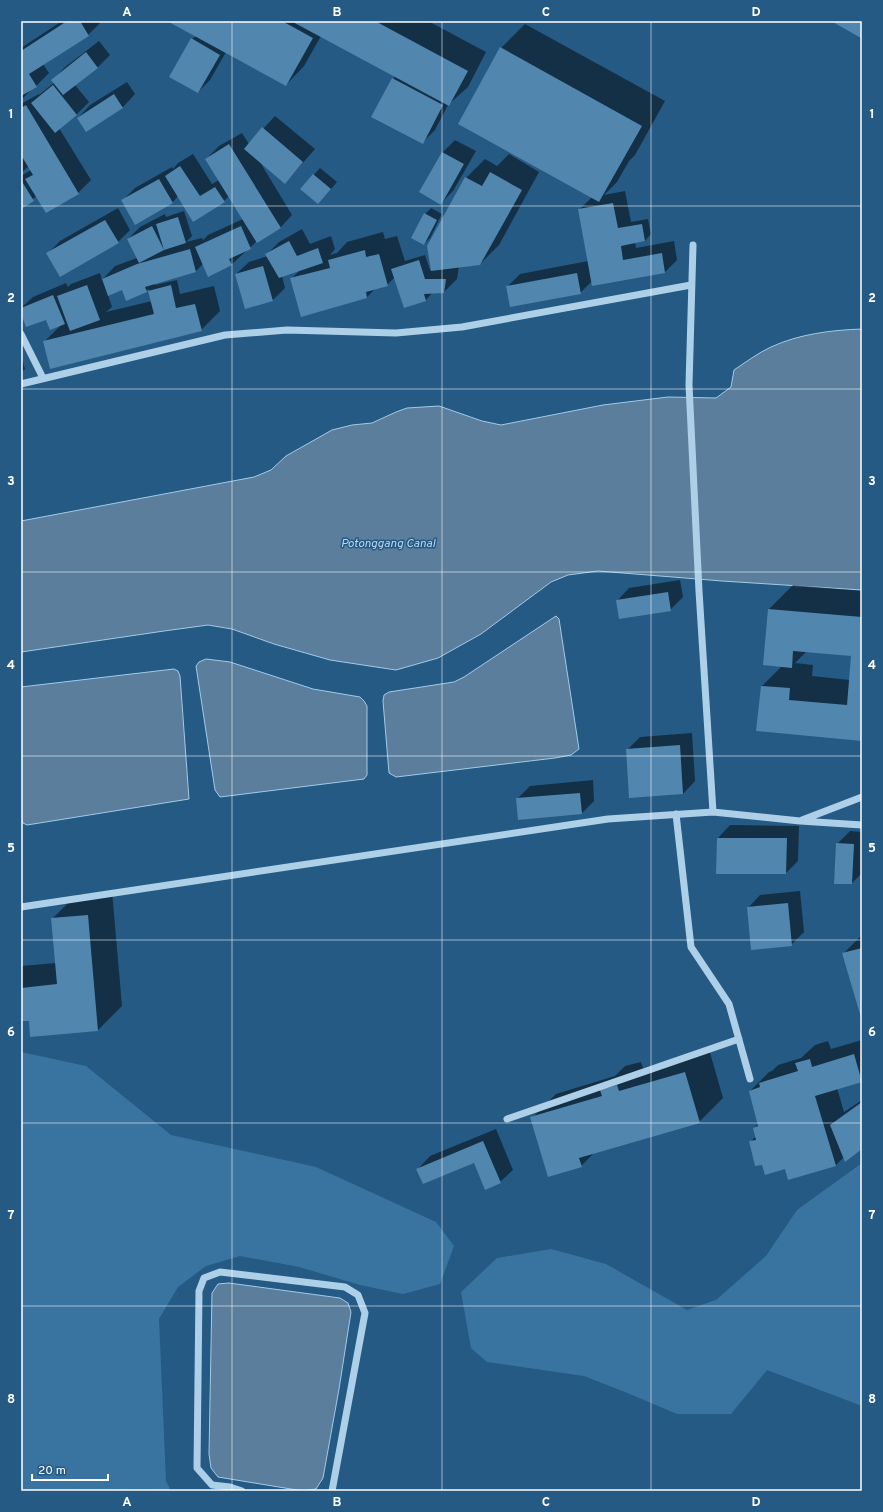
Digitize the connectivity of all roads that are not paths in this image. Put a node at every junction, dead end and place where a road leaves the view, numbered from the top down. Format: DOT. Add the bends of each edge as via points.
graph roads {
  1 [pos="693,245"];
  2 [pos="691,285"];
  3 [pos="21,334"];
  4 [pos="43,378"];
  5 [pos="21,384"];
  6 [pos="862,797"];
  7 [pos="713,812"];
  8 [pos="676,814"];
  9 [pos="800,821"];
  10 [pos="862,825"];
  11 [pos="21,908"];
  12 [pos="739,1038"];
  13 [pos="750,1079"];
  14 [pos="508,1119"];
  15 [pos="242,1491"];
  16 [pos="332,1491"];
  1 -- 2 [label="street"];
  2 -- 4 [label="street" via="462,327 396,333 287,330 225,335"];
  2 -- 7 [label="street" via="689,385"];
  3 -- 4 [label="street"];
  4 -- 5 [label="street"];
  6 -- 9 [label="street"];
  7 -- 8 [label="street"];
  7 -- 9 [label="street"];
  8 -- 11 [label="street" via="608,819"];
  8 -- 12 [label="street" via="691,947 729,1004"];
  9 -- 10 [label="street"];
  12 -- 13 [label="street"];
  12 -- 14 [label="street"];
  15 -- 16 [label="street" via="212,1484 197,1468 199,1291 204,1278 220,1272 345,1287 358,1295 365,1313"];
}
